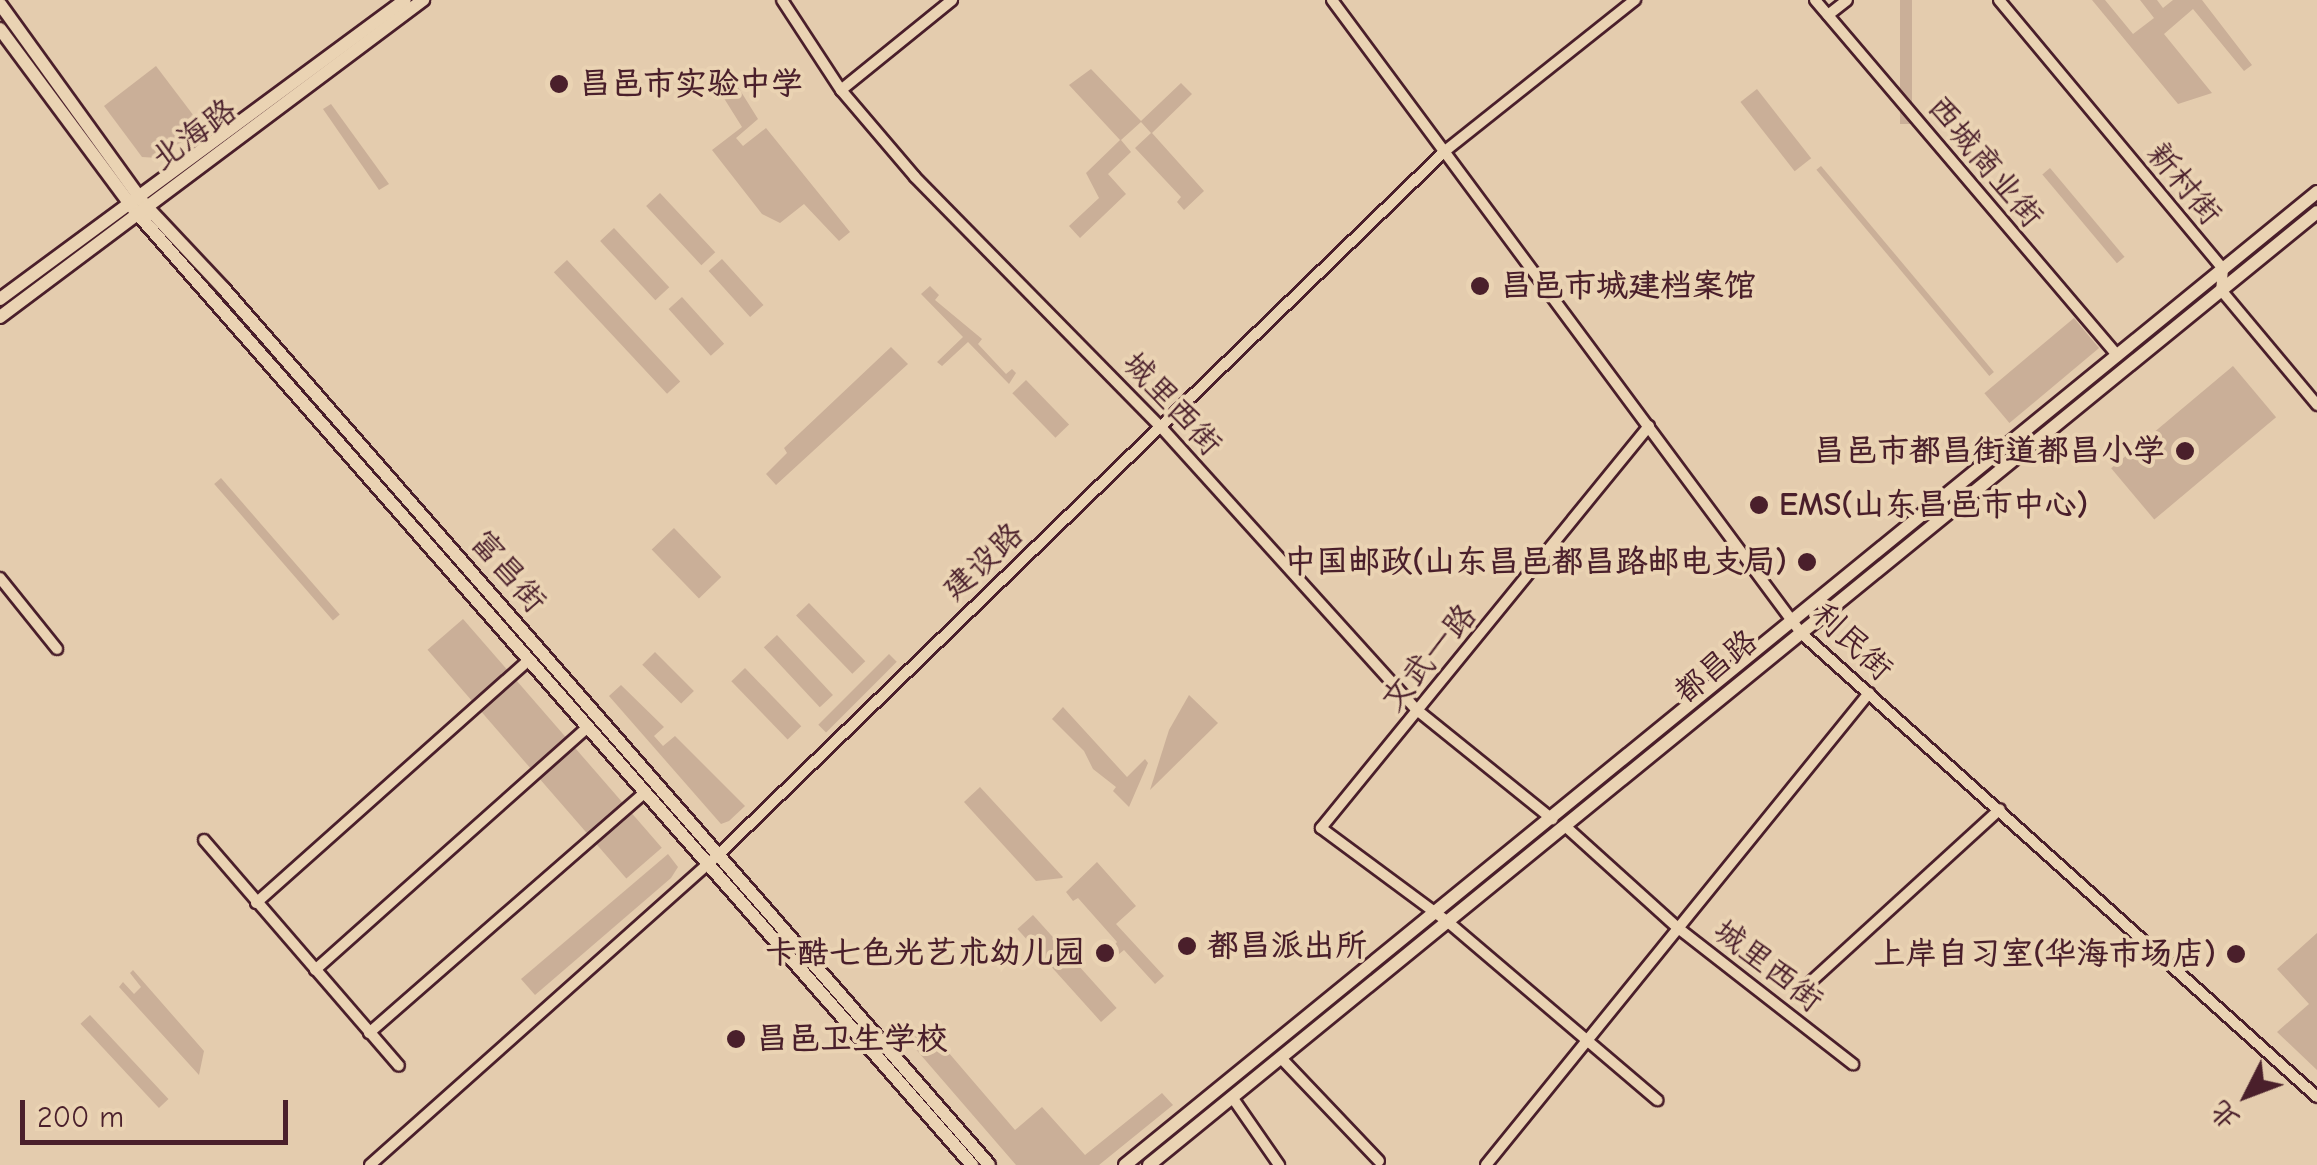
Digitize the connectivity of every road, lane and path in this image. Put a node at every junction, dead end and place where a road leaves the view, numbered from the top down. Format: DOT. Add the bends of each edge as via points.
graph roads {
  1 [pos="405,0"];
  2 [pos="424,0"];
  3 [pos="782,0"];
  4 [pos="952,0"];
  5 [pos="1332,0"];
  6 [pos="1635,0"];
  7 [pos="1815,0"];
  8 [pos="1847,0"];
  9 [pos="1998,0"];
  10 [pos="0,4"];
  11 [pos="1828,15"];
  12 [pos="0,30"];
  13 [pos="841,90"];
  14 [pos="1445,151"];
  15 [pos="2317,192"];
  16 [pos="138,204"];
  17 [pos="2317,212"];
  18 [pos="2223,270"];
  19 [pos="2221,290"];
  20 [pos="0,299"];
  21 [pos="0,316"];
  22 [pos="2118,356"];
  23 [pos="2317,405"];
  24 [pos="1161,426"];
  25 [pos="1649,426"];
  26 [pos="0,578"];
  27 [pos="1797,628"];
  28 [pos="57,649"];
  29 [pos="529,660"];
  30 [pos="1870,693"];
  31 [pos="1417,710"];
  32 [pos="588,726"];
  33 [pos="645,792"];
  34 [pos="2000,809"];
  35 [pos="1552,819"];
  36 [pos="1565,826"];
  37 [pos="204,840"];
  38 [pos="713,859"];
  39 [pos="256,903"];
  40 [pos="1435,913"];
  41 [pos="1448,922"];
  42 [pos="1678,928"];
  43 [pos="314,970"];
  44 [pos="1804,988"];
  45 [pos="369,1033"];
  46 [pos="1585,1041"];
  47 [pos="1281,1058"];
  48 [pos="1853,1064"];
  49 [pos="399,1066"];
  50 [pos="1232,1097"];
  51 [pos="2317,1097"];
  52 [pos="1656,1100"];
  53 [pos="968,1160"];
  54 [pos="1378,1161"];
  55 [pos="370,1165"];
  56 [pos="952,1165"];
  57 [pos="989,1165"];
  58 [pos="1125,1165"];
  59 [pos="1150,1165"];
  60 [pos="1279,1165"];
  61 [pos="1486,1165"];
  1 -- 16 [label="main road, 北海路"];
  2 -- 16 [label="main road, 北海路"];
  3 -- 13 [label="street, 城里西街"];
  4 -- 13 [label="street"];
  5 -- 14 [label="street, 利民街"];
  6 -- 14 [label="street, 建设路"];
  7 -- 11 [label="street, 西城商业街"];
  8 -- 11 [label="street"];
  9 -- 18 [label="street, 新村街"];
  10 -- 16 [label="main road, 富昌街"];
  11 -- 22 [label="street, 西城商业街"];
  12 -- 16 [label="main road, 富昌街"];
  13 -- 24 [label="street, 城里西街" via="915,178"];
  14 -- 24 [label="street, 建设路"];
  14 -- 25 [label="street, 利民街"];
  15 -- 18 [label="main road, 都昌路"];
  16 -- 20 [label="main road, 北海路"];
  16 -- 21 [label="main road, 北海路"];
  16 -- 29 [label="main road, 富昌街"];
  16 -- 38 [label="main road, 富昌街"];
  17 -- 19 [label="main road, 都昌路"];
  18 -- 19 [label="street, 新村街"];
  18 -- 22 [label="main road, 都昌路"];
  19 -- 23 [label="street"];
  19 -- 27 [label="main road, 都昌路"];
  22 -- 27 [label="main road, 都昌路"];
  24 -- 31 [label="street, 城里西街"];
  24 -- 38 [label="street, 建设路"];
  25 -- 27 [label="street, 利民街"];
  25 -- 31 [label="street, 文武一路"];
  26 -- 28 [label="street"];
  27 -- 30 [label="street, 利民街"];
  27 -- 35 [label="main road"];
  27 -- 36 [label="main road, 都昌路"];
  29 -- 32 [label="main road, 富昌街"];
  29 -- 39 [label="street"];
  30 -- 34 [label="street, 利民街"];
  30 -- 42 [label="street"];
  31 -- 35 [label="street, 城里西街"];
  31 -- 40 [label="street, 文武一路" via="1321,828"];
  32 -- 33 [label="main road, 富昌街"];
  32 -- 43 [label="street"];
  33 -- 38 [label="main road, 富昌街"];
  33 -- 45 [label="street"];
  34 -- 44 [label="street"];
  34 -- 51 [label="street, 利民街"];
  35 -- 40 [label="main road"];
  36 -- 41 [label="main road, 都昌路"];
  36 -- 42 [label="street, 城里西街"];
  37 -- 39 [label="street"];
  38 -- 53 [label="main road, 富昌街"];
  38 -- 55 [label="street, 建设路"];
  38 -- 57 [label="main road, 富昌街"];
  39 -- 43 [label="street"];
  40 -- 41 [label="street"];
  40 -- 58 [label="main road"];
  41 -- 46 [label="street"];
  41 -- 47 [label="main road, 都昌路"];
  42 -- 46 [label="street"];
  42 -- 48 [label="street, 城里西街"];
  43 -- 45 [label="street"];
  45 -- 49 [label="street"];
  46 -- 52 [label="street"];
  46 -- 61 [label="street"];
  47 -- 50 [label="main road, 都昌路"];
  47 -- 54 [label="street"];
  50 -- 59 [label="main road, 都昌路"];
  50 -- 60 [label="street"];
  53 -- 56 [label="street"];
}
